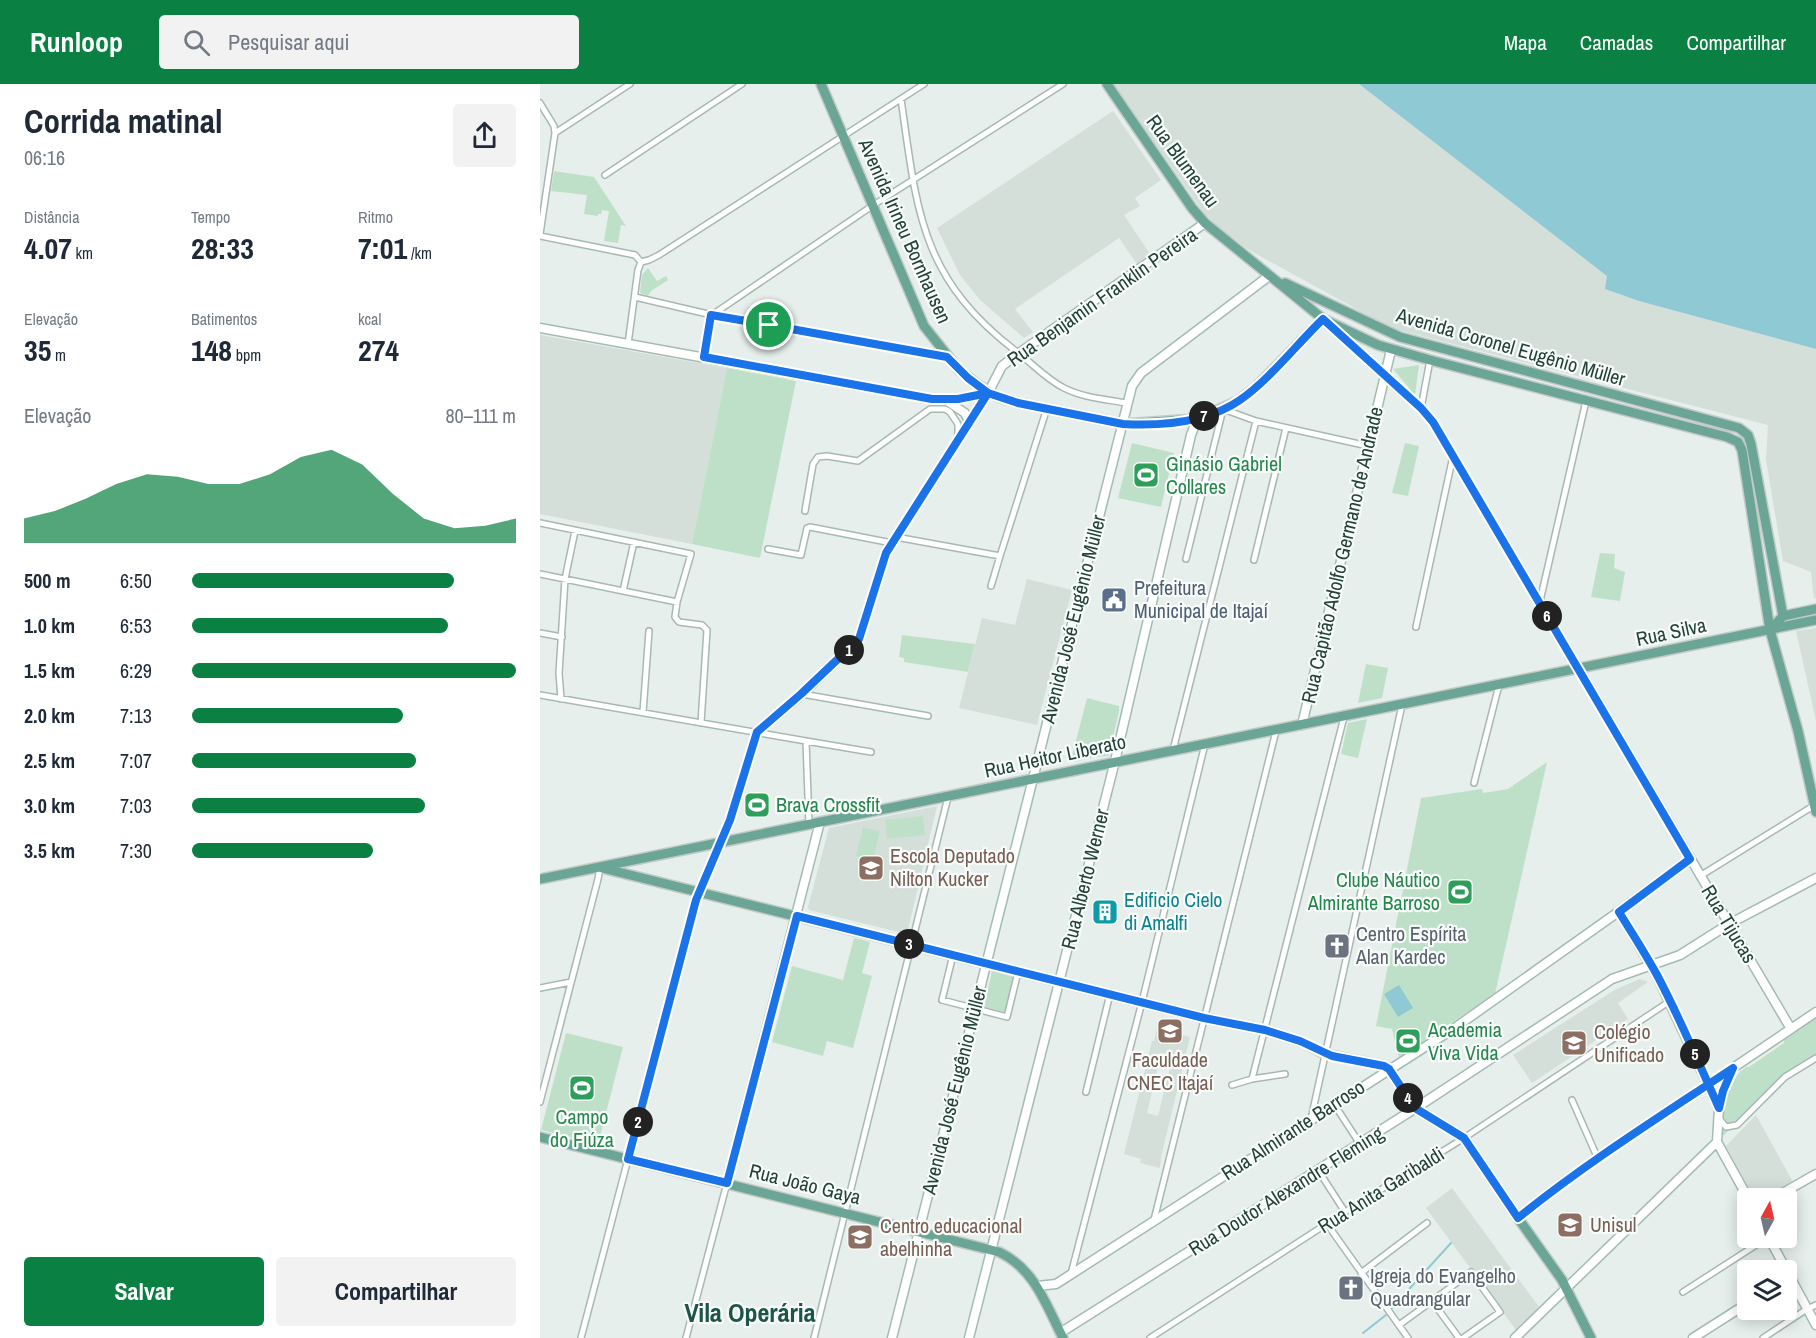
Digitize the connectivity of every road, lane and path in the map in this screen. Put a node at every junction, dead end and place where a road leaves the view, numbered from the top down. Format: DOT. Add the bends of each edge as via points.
graph roads {
  1 [pos="630,84"];
  2 [pos="742,84"];
  3 [pos="821,84"];
  4 [pos="924,84"];
  5 [pos="1063,84"];
  6 [pos="1107,84"];
  7 [pos="901,99"];
  8 [pos="540,103"];
  9 [pos="555,133"];
  10 [pos="843,136"];
  11 [pos="605,174"];
  12 [pos="913,180"];
  13 [pos="872,206"];
  14 [pos="1205,223"];
  15 [pos="540,235"];
  16 [pos="641,262"];
  17 [pos="1269,276"];
  18 [pos="635,297"];
  19 [pos="711,315"];
  20 [pos="1323,319"];
  21 [pos="540,328"];
  22 [pos="628,344"];
  23 [pos="1391,350"];
  24 [pos="1019,353"];
  25 [pos="704,357"];
  26 [pos="947,357"];
  27 [pos="1430,360"];
  28 [pos="1385,375"];
  29 [pos="988,393"];
  30 [pos="932,399"];
  31 [pos="947,400"];
  32 [pos="1586,401"];
  33 [pos="1126,403"];
  34 [pos="1047,408"];
  35 [pos="1421,408"];
  36 [pos="930,409"];
  37 [pos="1223,409"];
  38 [pos="1197,419"];
  39 [pos="1256,421"];
  40 [pos="969,422"];
  41 [pos="1123,424"];
  42 [pos="1287,428"];
  43 [pos="958,439"];
  44 [pos="1368,446"];
  45 [pos="1453,456"];
  46 [pos="805,511"];
  47 [pos="540,523"];
  48 [pos="575,531"];
  49 [pos="894,540"];
  50 [pos="634,542"];
  51 [pos="768,549"];
  52 [pos="1000,556"];
  53 [pos="1186,559"];
  54 [pos="1254,560"];
  55 [pos="540,574"];
  56 [pos="565,579"];
  57 [pos="991,586"];
  58 [pos="623,591"];
  59 [pos="677,602"];
  60 [pos="1539,603"];
  61 [pos="1816,609"];
  62 [pos="1783,616"];
  63 [pos="1816,620"];
  64 [pos="1416,627"];
  65 [pos="1770,630"];
  66 [pos="650,631"];
  67 [pos="540,633"];
  68 [pos="562,637"];
  69 [pos="1578,669"];
  70 [pos="1499,685"];
  71 [pos="801,694"];
  72 [pos="540,695"];
  73 [pos="561,699"];
  74 [pos="1402,705"];
  75 [pos="643,712"];
  76 [pos="928,716"];
  77 [pos="1344,717"];
  78 [pos="701,723"];
  79 [pos="1302,725"];
  80 [pos="1276,730"];
  81 [pos="757,732"];
  82 [pos="806,741"];
  83 [pos="1205,744"];
  84 [pos="1173,750"];
  85 [pos="871,752"];
  86 [pos="1115,761"];
  87 [pos="1033,778"];
  88 [pos="1474,783"];
  89 [pos="948,798"];
  90 [pos="1815,809"];
  91 [pos="820,822"];
  92 [pos="809,824"];
  93 [pos="720,842"];
  94 [pos="1690,859"];
  95 [pos="600,867"];
  96 [pos="1700,876"];
  97 [pos="540,879"];
  98 [pos="1816,879"];
  99 [pos="700,891"];
  100 [pos="1619,912"];
  101 [pos="797,916"];
  102 [pos="1729,924"];
  103 [pos="912,945"];
  104 [pos="953,955"];
  105 [pos="986,963"];
  106 [pos="1652,966"];
  107 [pos="1018,971"];
  108 [pos="572,982"];
  109 [pos="1059,982"];
  110 [pos="540,988"];
  111 [pos="1110,994"];
  112 [pos="1670,1001"];
  113 [pos="1142,1002"];
  114 [pos="976,1009"];
  115 [pos="1816,1011"];
  116 [pos="1204,1018"];
  117 [pos="1791,1029"];
  118 [pos="1265,1030"];
  119 [pos="1325,1054"];
  120 [pos="1816,1058"];
  121 [pos="1733,1068"];
  122 [pos="1389,1069"];
  123 [pos="1286,1074"];
  124 [pos="1252,1079"];
  125 [pos="1709,1084"];
  126 [pos="1232,1085"];
  127 [pos="1086,1092"];
  128 [pos="541,1098"];
  129 [pos="1572,1100"];
  130 [pos="1334,1104"];
  131 [pos="1415,1108"];
  132 [pos="1719,1108"];
  133 [pos="1311,1119"];
  134 [pos="1719,1119"];
  135 [pos="540,1137"];
  136 [pos="1464,1138"];
  137 [pos="1717,1142"];
  138 [pos="1360,1144"];
  139 [pos="628,1159"];
  140 [pos="1598,1159"];
  141 [pos="1318,1170"];
  142 [pos="1816,1174"];
  143 [pos="727,1183"];
  144 [pos="1742,1188"];
  145 [pos="1792,1188"];
  146 [pos="846,1212"];
  147 [pos="1345,1212"];
  148 [pos="1518,1218"];
  149 [pos="1154,1220"];
  150 [pos="1427,1223"];
  151 [pos="1327,1224"];
  152 [pos="918,1230"];
  153 [pos="1752,1248"];
  154 [pos="991,1249"];
  155 [pos="1362,1273"];
  156 [pos="1071,1274"];
  157 [pos="1037,1286"];
  158 [pos="1567,1288"];
  159 [pos="1797,1288"];
  160 [pos="1683,1292"];
  161 [pos="1432,1301"];
  162 [pos="1812,1307"];
  163 [pos="1737,1310"];
  164 [pos="1399,1325"];
  165 [pos="1816,1325"];
  166 [pos="1062,1336"];
  167 [pos="581,1338"];
  168 [pos="686,1338"];
  169 [pos="814,1338"];
  170 [pos="892,1338"];
  171 [pos="969,1338"];
  172 [pos="1150,1338"];
  173 [pos="1408,1338"];
  174 [pos="1459,1338"];
  175 [pos="1463,1338"];
  176 [pos="1515,1338"];
  177 [pos="1591,1338"];
  178 [pos="1693,1338"];
  179 [pos="1763,1338"];
  1 -- 9 [label="street"];
  2 -- 11 [label="street"];
  3 -- 10 [label="main road, Avenida Irineu Bornhausen"];
  4 -- 7 [label="street"];
  5 -- 12 [label="street"];
  6 -- 14 [label="main road, Rua Blumenau"];
  7 -- 10 [label="street"];
  7 -- 12 [label="street"];
  8 -- 9 [label="street"];
  9 -- 15 [label="street"];
  10 -- 13 [label="main road, Avenida Irineu Bornhausen"];
  10 -- 16 [label="street" via="659,255"];
  12 -- 13 [label="street"];
  12 -- 24 [label="street" via="928,243 950,284 982,321"];
  13 -- 19 [label="street"];
  13 -- 26 [label="main road, Avenida Irineu Bornhausen" via="920,319"];
  14 -- 17 [label="main road, Rua Blumenau"];
  14 -- 24 [label="street, Rua Benjamin Franklin Pereira"];
  15 -- 16 [label="street" via="635,255"];
  16 -- 18 [label="street"];
  17 -- 20 [label="main road, Rua Blumenau"];
  17 -- 33 [label="street, Avenida José Eugênio Müller" via="1141,373"];
  17 -- 62 [label="main road, Avenida Coronel Eugênio Müller" via="1400,337 1739,428 1751,444"];
  18 -- 19 [label="street"];
  18 -- 22 [label="street"];
  19 -- 25 [label="street"];
  19 -- 26 [label="street"];
  20 -- 23 [label="main road, Avenida Coronel Eugênio Müller"];
  20 -- 28 [label="street, Rua Tijucas"];
  20 -- 37 [label="main road, Avenida Irineu Bornhausen" via="1255,388"];
  21 -- 22 [label="street"];
  22 -- 25 [label="street"];
  23 -- 27 [label="main road, Avenida Coronel Eugênio Müller"];
  23 -- 28 [label="street, Rua Capitão Adolfo Germano de Andrade"];
  24 -- 29 [label="street, Rua Benjamin Franklin Pereira" via="1002,366"];
  24 -- 33 [label="street" via="1064,388"];
  25 -- 30 [label="street"];
  26 -- 29 [label="main road, Avenida Irineu Bornhausen"];
  27 -- 32 [label="main road, Avenida Coronel Eugênio Müller"];
  27 -- 35 [label="street"];
  28 -- 35 [label="street, Rua Tijucas"];
  28 -- 44 [label="street, Rua Capitão Adolfo Germano de Andrade"];
  29 -- 31 [label="street"];
  29 -- 34 [label="main road, Avenida Irineu Bornhausen"];
  29 -- 40 [label="street, Rua Benjamin Franklin Pereira"];
  30 -- 31 [label="street"];
  30 -- 36 [label="street"];
  31 -- 40 [label="street" via="965,413"];
  32 -- 60 [label="street"];
  32 -- 65 [label="main road, Avenida Coronel Eugênio Müller" via="1738,442"];
  33 -- 41 [label="street, Avenida José Eugênio Müller"];
  34 -- 41 [label="main road, Avenida Irineu Bornhausen"];
  34 -- 52 [label="street"];
  35 -- 45 [label="street, Rua Tijucas"];
  36 -- 43 [label="street" via="950,412 958,424"];
  36 -- 46 [label="street" via="858,461 818,457 813,464"];
  37 -- 38 [label="main road, Avenida Irineu Bornhausen"];
  37 -- 39 [label="street"];
  37 -- 53 [label="street"];
  38 -- 41 [label="main road, Avenida Irineu Bornhausen"];
  38 -- 86 [label="street, Rua Alberto Werner"];
  39 -- 42 [label="street"];
  39 -- 84 [label="street"];
  40 -- 43 [label="street, Rua Benjamin Franklin Pereira"];
  41 -- 87 [label="street, Avenida José Eugênio Müller"];
  42 -- 44 [label="street"];
  42 -- 54 [label="street"];
  43 -- 49 [label="street, Rua Benjamin Franklin Pereira"];
  44 -- 79 [label="street, Rua Capitão Adolfo Germano de Andrade"];
  45 -- 60 [label="street, Rua Tijucas"];
  45 -- 64 [label="street"];
  47 -- 48 [label="street"];
  48 -- 50 [label="street"];
  48 -- 56 [label="street"];
  49 -- 51 [label="street" via="810,527 801,555"];
  49 -- 52 [label="street"];
  49 -- 71 [label="street, Rua Benjamin Franklin Pereira" via="879,571 859,639"];
  50 -- 58 [label="street"];
  50 -- 59 [label="street" via="691,554"];
  52 -- 57 [label="street"];
  55 -- 56 [label="street"];
  56 -- 58 [label="street"];
  56 -- 68 [label="street"];
  58 -- 59 [label="street"];
  59 -- 78 [label="street" via="677,621 702,625 708,634"];
  60 -- 69 [label="street, Rua Tijucas"];
  61 -- 62 [label="main road"];
  62 -- 65 [label="main road"];
  63 -- 65 [label="main road, Rua Silva"];
  65 -- 69 [label="main road, Rua Silva"];
  65 -- 90 [label="main road"];
  66 -- 75 [label="street"];
  67 -- 68 [label="street"];
  68 -- 73 [label="street"];
  69 -- 70 [label="main road, Rua Heitor Liberato"];
  69 -- 94 [label="street, Rua Tijucas"];
  70 -- 74 [label="main road, Rua Heitor Liberato"];
  70 -- 88 [label="street"];
  71 -- 76 [label="street"];
  71 -- 81 [label="street, Rua Benjamin Franklin Pereira"];
  72 -- 73 [label="street"];
  73 -- 75 [label="street"];
  74 -- 77 [label="main road, Rua Heitor Liberato"];
  74 -- 119 [label="street"];
  75 -- 78 [label="street"];
  77 -- 79 [label="main road, Rua Heitor Liberato"];
  77 -- 118 [label="street"];
  78 -- 81 [label="street"];
  79 -- 80 [label="main road, Rua Heitor Liberato"];
  80 -- 83 [label="main road, Rua Heitor Liberato"];
  80 -- 116 [label="street"];
  81 -- 82 [label="street"];
  81 -- 93 [label="street"];
  82 -- 85 [label="street"];
  82 -- 92 [label="street"];
  83 -- 84 [label="main road, Rua Heitor Liberato"];
  83 -- 113 [label="street"];
  84 -- 86 [label="main road, Rua Heitor Liberato"];
  86 -- 87 [label="main road, Rua Heitor Liberato"];
  86 -- 109 [label="street, Rua Alberto Werner"];
  87 -- 89 [label="main road, Rua Heitor Liberato"];
  87 -- 105 [label="street, Avenida José Eugênio Müller"];
  89 -- 91 [label="main road, Rua Heitor Liberato"];
  89 -- 103 [label="street"];
  90 -- 96 [label="street"];
  91 -- 92 [label="main road, Rua Heitor Liberato"];
  91 -- 101 [label="street"];
  92 -- 93 [label="main road, Rua Heitor Liberato"];
  93 -- 95 [label="main road, Rua Heitor Liberato"];
  93 -- 99 [label="street"];
  94 -- 96 [label="street, Rua Tijucas"];
  94 -- 100 [label="street, Rua Almirante Barroso"];
  95 -- 97 [label="main road, Rua Heitor Liberato"];
  95 -- 99 [label="main road"];
  95 -- 108 [label="street"];
  96 -- 102 [label="street, Rua Tijucas"];
  98 -- 102 [label="street, Rua Doutor Alexandre Fleming"];
  99 -- 101 [label="main road"];
  99 -- 139 [label="street"];
  100 -- 106 [label="street"];
  100 -- 122 [label="street, Rua Almirante Barroso" via="1456,1027"];
  101 -- 103 [label="main road"];
  101 -- 143 [label="street"];
  102 -- 106 [label="street, Rua Doutor Alexandre Fleming" via="1684,953"];
  102 -- 117 [label="street, Rua Tijucas"];
  103 -- 104 [label="main road"];
  103 -- 146 [label="street"];
  104 -- 105 [label="main road"];
  104 -- 114 [label="street" via="942,1000"];
  105 -- 107 [label="main road"];
  105 -- 114 [label="street, Avenida José Eugênio Müller"];
  106 -- 112 [label="street"];
  106 -- 131 [label="street, Rua Doutor Alexandre Fleming" via="1612,980"];
  107 -- 109 [label="main road"];
  107 -- 114 [label="street" via="1007,1017"];
  108 -- 110 [label="street"];
  108 -- 128 [label="street"];
  109 -- 111 [label="main road"];
  109 -- 154 [label="street, Rua Alberto Werner"];
  111 -- 113 [label="main road"];
  111 -- 127 [label="street"];
  112 -- 125 [label="street"];
  112 -- 136 [label="street, Rua Anita Garibaldi"];
  113 -- 116 [label="main road"];
  113 -- 156 [label="street"];
  114 -- 152 [label="street, Avenida José Eugênio Müller"];
  115 -- 117 [label="street"];
  116 -- 118 [label="main road"];
  116 -- 149 [label="street"];
  117 -- 121 [label="street"];
  118 -- 119 [label="main road"];
  118 -- 124 [label="street"];
  119 -- 122 [label="main road"];
  119 -- 133 [label="street"];
  120 -- 134 [label="street" via="1785,1077 1737,1125 1726,1127"];
  121 -- 125 [label="street"];
  121 -- 132 [label="street"];
  122 -- 130 [label="street, Rua Almirante Barroso"];
  122 -- 131 [label="main road"];
  123 -- 124 [label="street"];
  124 -- 126 [label="street"];
  125 -- 132 [label="street"];
  125 -- 140 [label="street"];
  129 -- 140 [label="street"];
  130 -- 133 [label="street, Rua Almirante Barroso"];
  130 -- 138 [label="street"];
  131 -- 136 [label="main road"];
  131 -- 138 [label="street, Rua Doutor Alexandre Fleming"];
  132 -- 134 [label="street"];
  133 -- 149 [label="street, Rua Almirante Barroso"];
  134 -- 137 [label="street"];
  135 -- 139 [label="main road, Rua João Gaya"];
  136 -- 147 [label="street, Rua Anita Garibaldi"];
  136 -- 148 [label="main road"];
  137 -- 144 [label="street"];
  137 -- 158 [label="street"];
  138 -- 141 [label="street, Rua Doutor Alexandre Fleming"];
  139 -- 143 [label="main road, Rua João Gaya"];
  139 -- 167 [label="street"];
  140 -- 148 [label="street"];
  141 -- 147 [label="street"];
  141 -- 166 [label="street, Rua Doutor Alexandre Fleming"];
  142 -- 145 [label="street"];
  143 -- 146 [label="main road, Rua João Gaya"];
  143 -- 168 [label="street"];
  146 -- 152 [label="main road, Rua João Gaya"];
  146 -- 169 [label="street"];
  147 -- 151 [label="street, Rua Anita Garibaldi"];
  148 -- 158 [label="main road"];
  149 -- 156 [label="street, Rua Almirante Barroso"];
  150 -- 155 [label="street"];
  151 -- 155 [label="street"];
  151 -- 172 [label="street, Rua Anita Garibaldi"];
  152 -- 154 [label="main road, Rua João Gaya"];
  152 -- 170 [label="street, Avenida José Eugênio Müller"];
  153 -- 160 [label="street"];
  154 -- 157 [label="main road, Rua João Gaya" via="1023,1267"];
  154 -- 171 [label="street, Rua Alberto Werner"];
  155 -- 164 [label="street"];
  156 -- 157 [label="street, Rua Almirante Barroso" via="1051,1286"];
  157 -- 166 [label="main road, Rua João Gaya"];
  158 -- 176 [label="street"];
  158 -- 177 [label="main road"];
  159 -- 162 [label="street"];
  161 -- 164 [label="street"];
  161 -- 174 [label="street"];
  161 -- 175 [label="street" via="1471,1272 1500,1312"];
  162 -- 165 [label="street"];
  162 -- 179 [label="street"];
  163 -- 178 [label="street"];
  164 -- 173 [label="street"];
}
